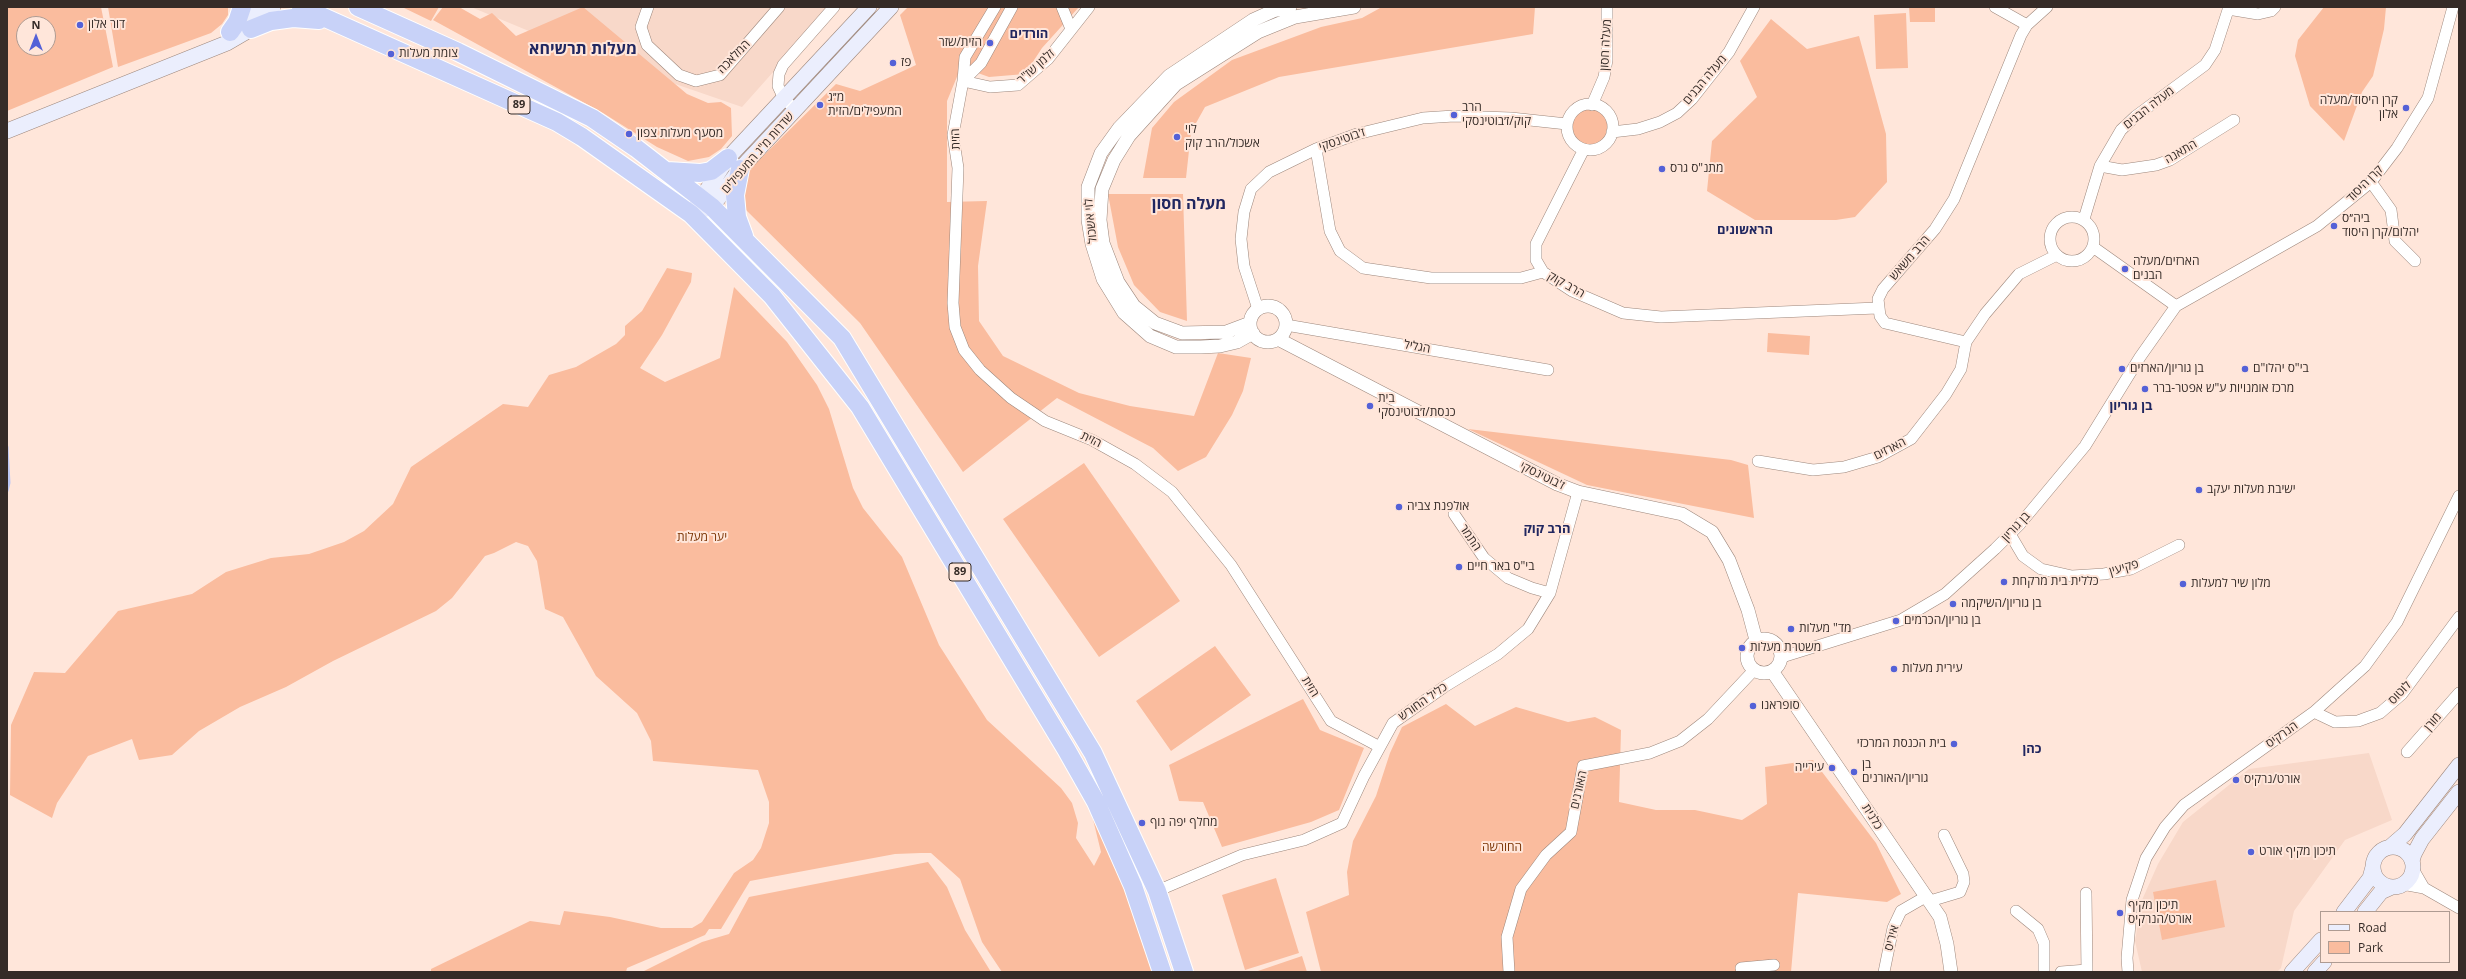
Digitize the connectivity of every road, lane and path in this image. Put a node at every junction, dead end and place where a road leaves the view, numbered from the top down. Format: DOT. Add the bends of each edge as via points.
graph roads {
  1 [pos="242,7"];
  2 [pos="255,7"];
  3 [pos="273,7"];
  4 [pos="301,7"];
  5 [pos="358,7"];
  6 [pos="648,7"];
  7 [pos="779,7"];
  8 [pos="834,7"];
  9 [pos="869,7"];
  10 [pos="891,7"];
  11 [pos="994,7"];
  12 [pos="1012,7"];
  13 [pos="1062,7"];
  14 [pos="1089,7"];
  15 [pos="1290,7"];
  16 [pos="1294,7"];
  17 [pos="1354,7"];
  18 [pos="1607,7"];
  19 [pos="1754,7"];
  20 [pos="1995,7"];
  21 [pos="2047,7"];
  22 [pos="2275,7"];
  23 [pos="2454,7"];
  24 [pos="2228,8"];
  25 [pos="1324,11"];
  26 [pos="333,21"];
  27 [pos="2027,25"];
  28 [pos="251,29"];
  29 [pos="1071,29"];
  30 [pos="230,32"];
  31 [pos="194,57"];
  32 [pos="963,81"];
  33 [pos="784,99"];
  34 [pos="1592,105"];
  35 [pos="796,110"];
  36 [pos="2234,120"];
  37 [pos="1567,124"];
  38 [pos="7,130"];
  39 [pos="1612,132"];
  40 [pos="1316,149"];
  41 [pos="1584,149"];
  42 [pos="734,164"];
  43 [pos="2100,166"];
  44 [pos="667,171"];
  45 [pos="2371,182"];
  46 [pos="706,202"];
  47 [pos="691,214"];
  48 [pos="2084,219"];
  49 [pos="746,242"];
  50 [pos="2093,247"];
  51 [pos="2057,255"];
  52 [pos="2415,261"];
  53 [pos="1543,272"];
  54 [pos="2176,306"];
  55 [pos="1877,308"];
  56 [pos="1258,309"];
  57 [pos="1286,325"];
  58 [pos="1251,328"];
  59 [pos="1278,339"];
  60 [pos="1966,342"];
  61 [pos="1548,370"];
  62 [pos="1758,461"];
  63 [pos="1578,492"];
  64 [pos="2459,496"];
  65 [pos="1454,514"];
  66 [pos="2010,534"];
  67 [pos="2179,545"];
  68 [pos="1550,593"];
  69 [pos="2459,616"];
  70 [pos="1756,640"];
  71 [pos="1782,657"];
  72 [pos="1754,670"];
  73 [pos="1772,671"];
  74 [pos="2459,693"];
  75 [pos="2314,712"];
  76 [pos="1380,747"];
  77 [pos="2408,752"];
  78 [pos="2459,765"];
  79 [pos="2459,792"];
  80 [pos="1944,835"];
  81 [pos="2390,847"];
  82 [pos="2413,865"];
  83 [pos="2373,867"];
  84 [pos="2397,885"];
  85 [pos="2424,888"];
  86 [pos="1157,892"];
  87 [pos="2086,893"];
  88 [pos="1929,898"];
  89 [pos="2459,908"];
  90 [pos="2016,911"];
  91 [pos="2345,911"];
  92 [pos="2366,911"];
  93 [pos="2320,941"];
  94 [pos="2323,963"];
  95 [pos="1774,965"];
  96 [pos="2087,971"];
  97 [pos="1162,972"];
  98 [pos="1184,972"];
  99 [pos="1509,972"];
  100 [pos="1742,972"];
  101 [pos="1884,972"];
  102 [pos="1951,972"];
  103 [pos="2044,972"];
  104 [pos="2060,972"];
  105 [pos="2128,972"];
  106 [pos="2292,972"];
  107 [pos="2315,972"];
  1 -- 30 [label="highway"];
  2 -- 30 [label="main road"];
  3 -- 28 [label="main road"];
  4 -- 26 [label="highway, 89"];
  5 -- 44 [label="highway, 89" via="458,52 592,118"];
  6 -- 7 [label="street, המלאכה" via="641,27 647,45 679,74 696,81 720,74"];
  8 -- 33 [label="street" via="783,66 777,80"];
  9 -- 33 [label="main road, שדרות מ\"ג המעפילים"];
  10 -- 35 [label="main road, שדרות מ\"ג המעפילים"];
  11 -- 32 [label="street, הזית" via="965,57"];
  12 -- 32 [label="street" via="981,63"];
  13 -- 29 [label="street"];
  14 -- 29 [label="street, זלמן שז\"ר"];
  15 -- 58 [label="street, לוי אשכול" via="1253,20 1169,76 1119,128 1101,153 1088,187 1088,220 1092,244 1103,279 1124,313 1150,336 1176,346 1220,346 1237,342"];
  16 -- 25 [label="street, לוי אשכול"];
  17 -- 25 [label="street, לוי אשכול"];
  18 -- 34 [label="street, מעלה חסון" via="1607,60 1604,77"];
  19 -- 39 [label="street, מעלה הבנים" via="1729,52 1692,99 1677,113 1638,129"];
  20 -- 27 [label="street"];
  21 -- 27 [label="street, הרב משאש"];
  22 -- 24 [label="street" via="2258,14"];
  23 -- 45 [label="street, קרן היסוד" via="2428,98 2397,148"];
  24 -- 43 [label="street, מעלה הבנים" via="2215,50 2205,66 2136,116 2121,130"];
  25 -- 58 [label="street, לוי אשכול" via="1295,17 1258,32 1176,84 1129,136 1114,160 1102,189 1100,220 1103,243 1118,282 1134,306 1155,323 1182,333 1226,332"];
  26 -- 28 [label="highway" via="293,18 271,21"];
  26 -- 47 [label="highway, 89" via="558,122"];
  27 -- 55 [label="street, הרב משאש" via="1954,198 1935,228 1883,289"];
  28 -- 31 [label="main road"];
  29 -- 32 [label="street, זלמן שז\"ר" via="1048,59 1018,85 990,87"];
  30 -- 31 [label="main road"];
  31 -- 38 [label="main road"];
  32 -- 76 [label="street, הזית" via="953,135 958,168 953,303 955,327 964,350 980,370 1011,398 1046,421 1092,440 1135,464 1172,492 1231,565 1331,721"];
  33 -- 35 [label="street"];
  33 -- 42 [label="main road, שדרות מ\"ג המעפילים"];
  34 -- 37 [label="street" via="1579,107 1569,117"];
  34 -- 39 [label="street" via="1599,107 1610,117"];
  35 -- 42 [label="main road, שדרות מ\"ג המעפילים"];
  36 -- 43 [label="street, התאנה" via="2170,160 2156,165 2122,170"];
  37 -- 40 [label="street, ז'בוטינסקי" via="1504,118 1423,118 1371,130"];
  37 -- 41 [label="street" via="1569,137"];
  39 -- 41 [label="street" via="1598,148"];
  40 -- 53 [label="street, הרב קוק" via="1330,231 1340,251 1363,268 1431,278 1520,278"];
  40 -- 56 [label="street, ז'בוטינסקי" via="1269,172 1251,189 1244,212 1241,239 1244,266"];
  41 -- 53 [label="street" via="1536,244 1536,260"];
  42 -- 44 [label="highway" via="700,173"];
  42 -- 46 [label="main road, שדרות מ\"ג המעפילים"];
  42 -- 49 [label="highway" via="735,205"];
  43 -- 48 [label="street, מעלה הבנים"];
  44 -- 46 [label="highway, 89"];
  45 -- 52 [label="street" via="2391,210 2395,241"];
  45 -- 54 [label="street, קרן היסוד" via="2318,226"];
  46 -- 47 [label="main road"];
  46 -- 49 [label="highway, 89"];
  47 -- 97 [label="highway, 89" via="772,296 860,407 979,602 1096,802 1133,886"];
  48 -- 50 [label="street" via="2092,229 2095,241"];
  48 -- 51 [label="street" via="2070,216 2057,222 2050,235 2050,242"];
  49 -- 86 [label="highway, 89" via="842,338 1093,753"];
  50 -- 51 [label="street" via="2089,254 2077,261 2063,259"];
  50 -- 54 [label="street"];
  51 -- 60 [label="street" via="2019,274 1989,309"];
  53 -- 55 [label="street, הרב קוק" via="1572,292 1623,313 1661,316"];
  54 -- 66 [label="street, בן גוריון" via="2140,357 2086,446"];
  55 -- 60 [label="street" via="1885,323"];
  56 -- 57 [label="street" via="1274,307 1283,314"];
  56 -- 58 [label="street" via="1251,318"];
  57 -- 59 [label="street"];
  57 -- 61 [label="street, הגליל"];
  58 -- 59 [label="street" via="1261,340"];
  59 -- 63 [label="street, ז'בוטינסקי" via="1557,484"];
  60 -- 62 [label="street, הארזים" via="1961,369 1946,394 1911,439 1878,457 1844,467 1813,470"];
  63 -- 68 [label="street, כליל החורש"];
  63 -- 70 [label="street, ז'בוטינסקי" via="1682,514 1712,532 1729,560 1748,610"];
  64 -- 75 [label="street, הנרקיס" via="2397,622 2365,666"];
  65 -- 68 [label="street, התמר" via="1484,558 1508,578"];
  66 -- 67 [label="street, פקיעין" via="2023,556 2040,569 2072,576 2131,569"];
  66 -- 71 [label="street, בן גוריון" via="1961,581 1934,602 1901,620"];
  68 -- 76 [label="street, כליל החורש" via="1528,630 1516,641 1393,723"];
  69 -- 75 [label="street, לוטוס" via="2402,694 2380,713 2358,721 2335,722"];
  70 -- 71 [label="street" via="1774,641"];
  70 -- 72 [label="street" via="1747,654 1750,666"];
  71 -- 73 [label="street" via="1779,665"];
  72 -- 73 [label="street" via="1763,673"];
  72 -- 99 [label="street, האורנים" via="1708,719 1680,741 1650,753 1583,766 1571,832 1546,855 1521,889 1507,937"];
  73 -- 88 [label="street, כלנית"];
  74 -- 77 [label="street, מורן"];
  75 -- 105 [label="street, הנרקיס" via="2196,795 2165,827 2146,858 2132,900"];
  76 -- 86 [label="street, כליל החורש" via="1342,823 1304,840 1242,855"];
  78 -- 81 [label="main road" via="2405,834"];
  79 -- 82 [label="main road" via="2422,839 2414,854"];
  80 -- 88 [label="street, איריס" via="1963,874 1964,882 1960,892"];
  81 -- 82 [label="main road" via="2406,852"];
  81 -- 83 [label="main road" via="2380,852"];
  82 -- 84 [label="main road" via="2411,875"];
  82 -- 85 [label="street"];
  83 -- 84 [label="main road" via="2377,878"];
  83 -- 91 [label="main road" via="2370,878"];
  84 -- 85 [label="street"];
  84 -- 92 [label="main road" via="2382,892"];
  85 -- 89 [label="street"];
  86 -- 98 [label="highway, 89"];
  87 -- 96 [label="street"];
  88 -- 101 [label="street, איריס" via="1901,911 1893,928"];
  88 -- 102 [label="street, כלנית" via="1940,917 1948,944"];
  90 -- 103 [label="street" via="2038,929 2044,943"];
  93 -- 106 [label="main road"];
  94 -- 107 [label="main road"];
  95 -- 100 [label="street" via="1741,968"];
  96 -- 104 [label="street"];
}
